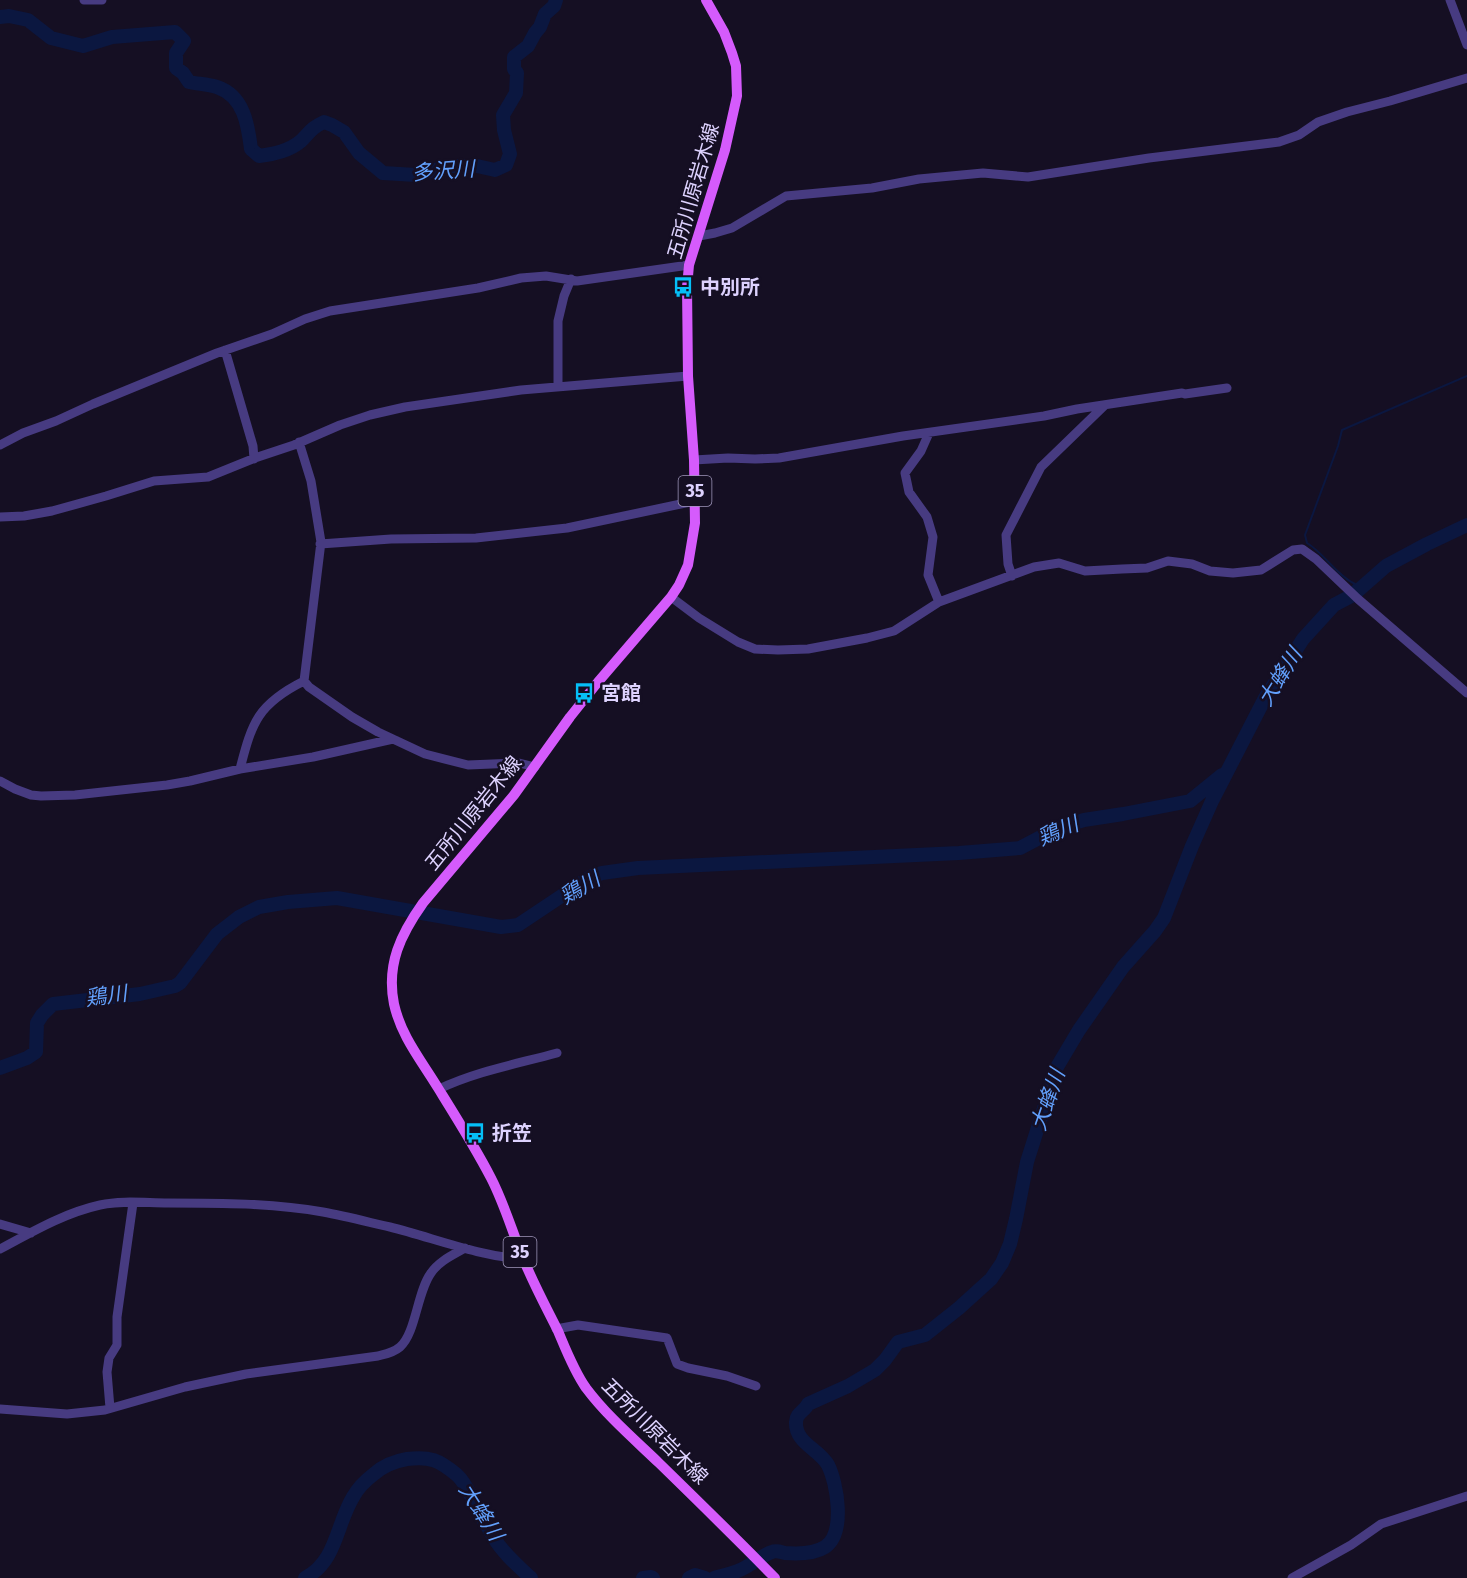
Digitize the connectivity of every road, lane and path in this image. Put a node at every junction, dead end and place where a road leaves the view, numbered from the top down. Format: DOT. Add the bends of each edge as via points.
graph roads {
  1 [pos="84,0"];
  2 [pos="102,0"];
  3 [pos="706,0"];
  4 [pos="1450,0"];
  5 [pos="1467,45"];
  6 [pos="1467,78"];
  7 [pos="699,236"];
  8 [pos="689,265"];
  9 [pos="571,279"];
  10 [pos="225,350"];
  11 [pos="688,376"];
  12 [pos="558,386"];
  13 [pos="1227,388"];
  14 [pos="1105,405"];
  15 [pos="929,434"];
  16 [pos="299,442"];
  17 [pos="0,445"];
  18 [pos="254,459"];
  19 [pos="694,460"];
  20 [pos="695,501"];
  21 [pos="0,517"];
  22 [pos="320,544"];
  23 [pos="1012,576"];
  24 [pos="671,597"];
  25 [pos="939,602"];
  26 [pos="304,681"];
  27 [pos="1467,693"];
  28 [pos="393,739"];
  29 [pos="535,767"];
  30 [pos="240,769"];
  31 [pos="0,781"];
  32 [pos="557,1053"];
  33 [pos="439,1089"];
  34 [pos="133,1203"];
  35 [pos="0,1224"];
  36 [pos="31,1233"];
  37 [pos="465,1248"];
  38 [pos="0,1250"];
  39 [pos="523,1259"];
  40 [pos="556,1329"];
  41 [pos="756,1386"];
  42 [pos="110,1407"];
  43 [pos="0,1409"];
  44 [pos="1467,1496"];
  45 [pos="775,1578"];
  46 [pos="1292,1578"];
  1 -- 2 [label="street"];
  3 -- 7 [label="main road, 五所川原岩木線 / 35" via="732,53 737,96"];
  4 -- 5 [label="street"];
  6 -- 7 [label="street" via="1337,115 1279,142 1028,177 983,173 786,196 732,228"];
  7 -- 8 [label="main road, 五所川原岩木線 / 35"];
  8 -- 9 [label="street"];
  8 -- 11 [label="main road, 五所川原岩木線 / 35"];
  9 -- 10 [label="street" via="521,278 330,311"];
  9 -- 12 [label="street" via="558,321"];
  10 -- 17 [label="street"];
  10 -- 18 [label="street"];
  11 -- 12 [label="street"];
  11 -- 19 [label="main road, 五所川原岩木線 / 35"];
  12 -- 16 [label="street" via="405,407 370,415"];
  13 -- 14 [label="street"];
  14 -- 15 [label="street"];
  14 -- 23 [label="street" via="1041,467 1006,535"];
  15 -- 19 [label="street" via="779,458"];
  15 -- 25 [label="street" via="905,473 909,492 927,517 933,537 928,575"];
  16 -- 18 [label="street"];
  16 -- 22 [label="street" via="311,482"];
  18 -- 21 [label="street" via="208,477 154,481 52,511"];
  19 -- 20 [label="main road, 五所川原岩木線 / 35"];
  20 -- 22 [label="street" via="567,528 476,538"];
  20 -- 24 [label="main road, 五所川原岩木線 / 35" via="688,565"];
  22 -- 26 [label="street"];
  23 -- 25 [label="street"];
  23 -- 27 [label="street" via="1059,563 1085,571 1147,568 1168,561 1233,573 1261,570 1293,550 1302,549"];
  24 -- 25 [label="street" via="738,642 755,649 778,650 808,649 894,631"];
  24 -- 29 [label="main road, 五所川原岩木線 / 35" via="598,682"];
  26 -- 28 [label="street" via="352,717"];
  26 -- 30 [label="street" via="288,689 258,716"];
  28 -- 29 [label="street" via="425,754 468,765 519,763"];
  28 -- 30 [label="street"];
  29 -- 33 [label="main road, 五所川原岩木線 / 35" via="423,903 402,937 393,965 399,1024"];
  30 -- 31 [label="street" via="167,785 63,795 31,795"];
  32 -- 33 [label="street" via="480,1072"];
  33 -- 39 [label="main road, 五所川原岩木線 / 35" via="500,1196"];
  34 -- 36 [label="street" via="101,1205 77,1212"];
  34 -- 37 [label="street" via="211,1202 322,1212"];
  34 -- 42 [label="street" via="117,1317 117,1345 106,1372"];
  35 -- 36 [label="street"];
  36 -- 38 [label="street"];
  37 -- 39 [label="street"];
  37 -- 42 [label="street" via="438,1264 430,1274 404,1342 392,1352 246,1374"];
  39 -- 40 [label="main road, 五所川原岩木線 / 35"];
  40 -- 41 [label="street" via="578,1325 667,1338 677,1364"];
  40 -- 45 [label="main road, 五所川原岩木線 / 35" via="573,1365 599,1403"];
  42 -- 43 [label="street" via="67,1414"];
  44 -- 46 [label="street" via="1381,1524"];
}
